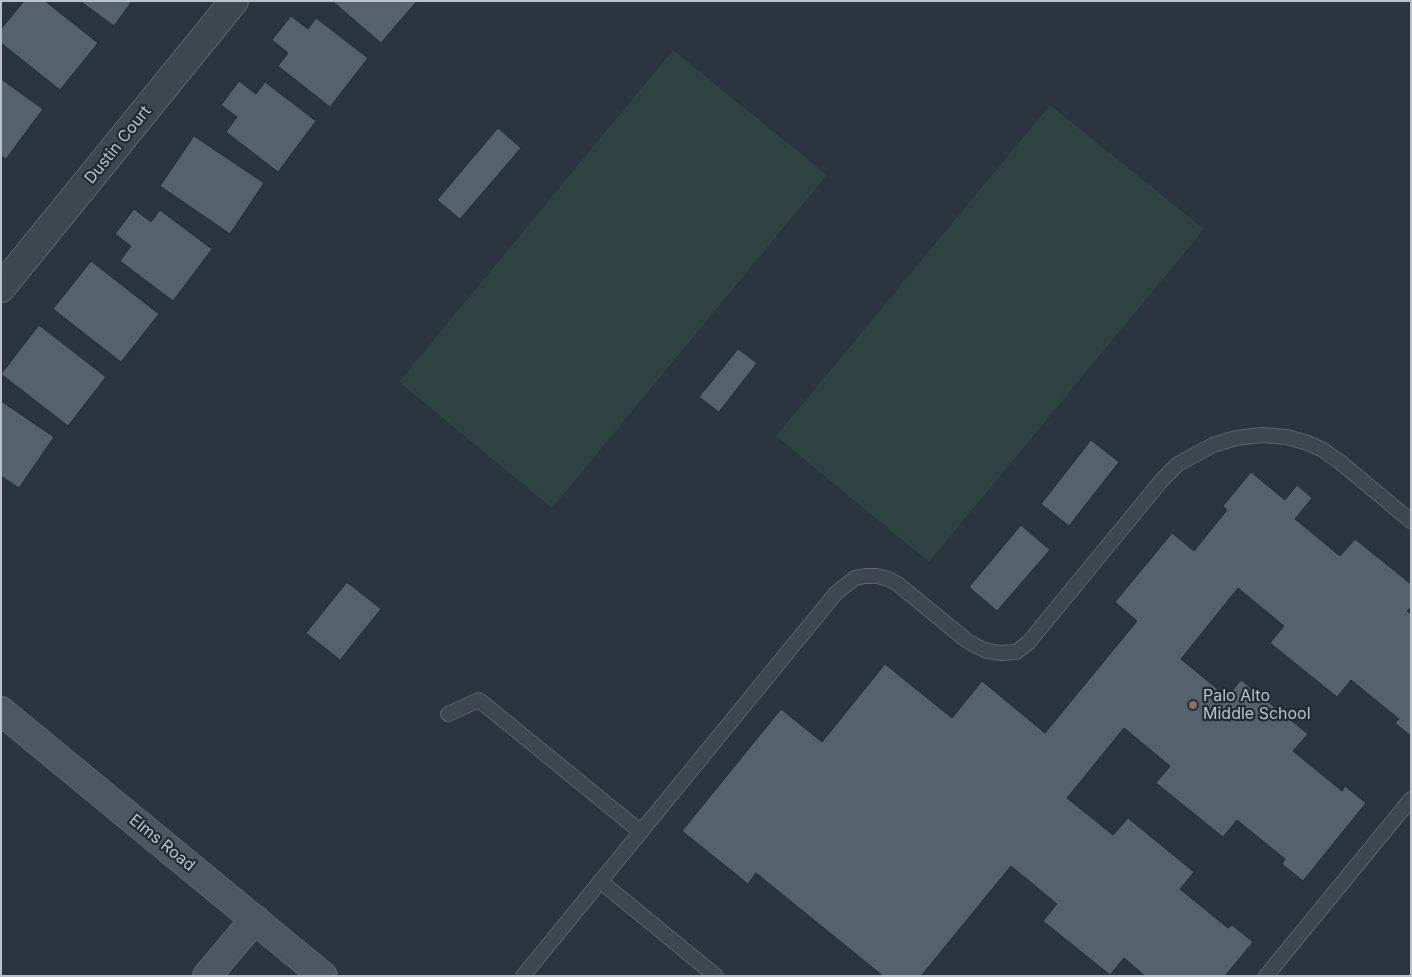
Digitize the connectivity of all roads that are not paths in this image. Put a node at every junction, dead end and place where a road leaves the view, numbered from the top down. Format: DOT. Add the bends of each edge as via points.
graph roads {
  1 [pos="234,1"];
  2 [pos="1,288"];
  3 [pos="1411,521"];
  4 [pos="1,711"];
  5 [pos="448,714"];
  6 [pos="1411,799"];
  7 [pos="641,832"];
  8 [pos="600,881"];
  9 [pos="255,919"];
  10 [pos="207,976"];
  11 [pos="323,976"];
  12 [pos="522,976"];
  13 [pos="716,976"];
  14 [pos="1266,976"];
  1 -- 2 [label="street, Dustin Court"];
  3 -- 7 [label="lane" via="1322,450 1287,437 1253,436 1213,445 1178,464 1028,643 1016,652 1001,653 976,646 889,579 855,578 836,593"];
  4 -- 9 [label="main road, Elms Road"];
  5 -- 7 [label="lane" via="479,700"];
  6 -- 14 [label="lane"];
  7 -- 8 [label="lane"];
  8 -- 12 [label="lane"];
  8 -- 13 [label="lane"];
  9 -- 10 [label="main road"];
  9 -- 11 [label="main road, Elms Road"];
}
